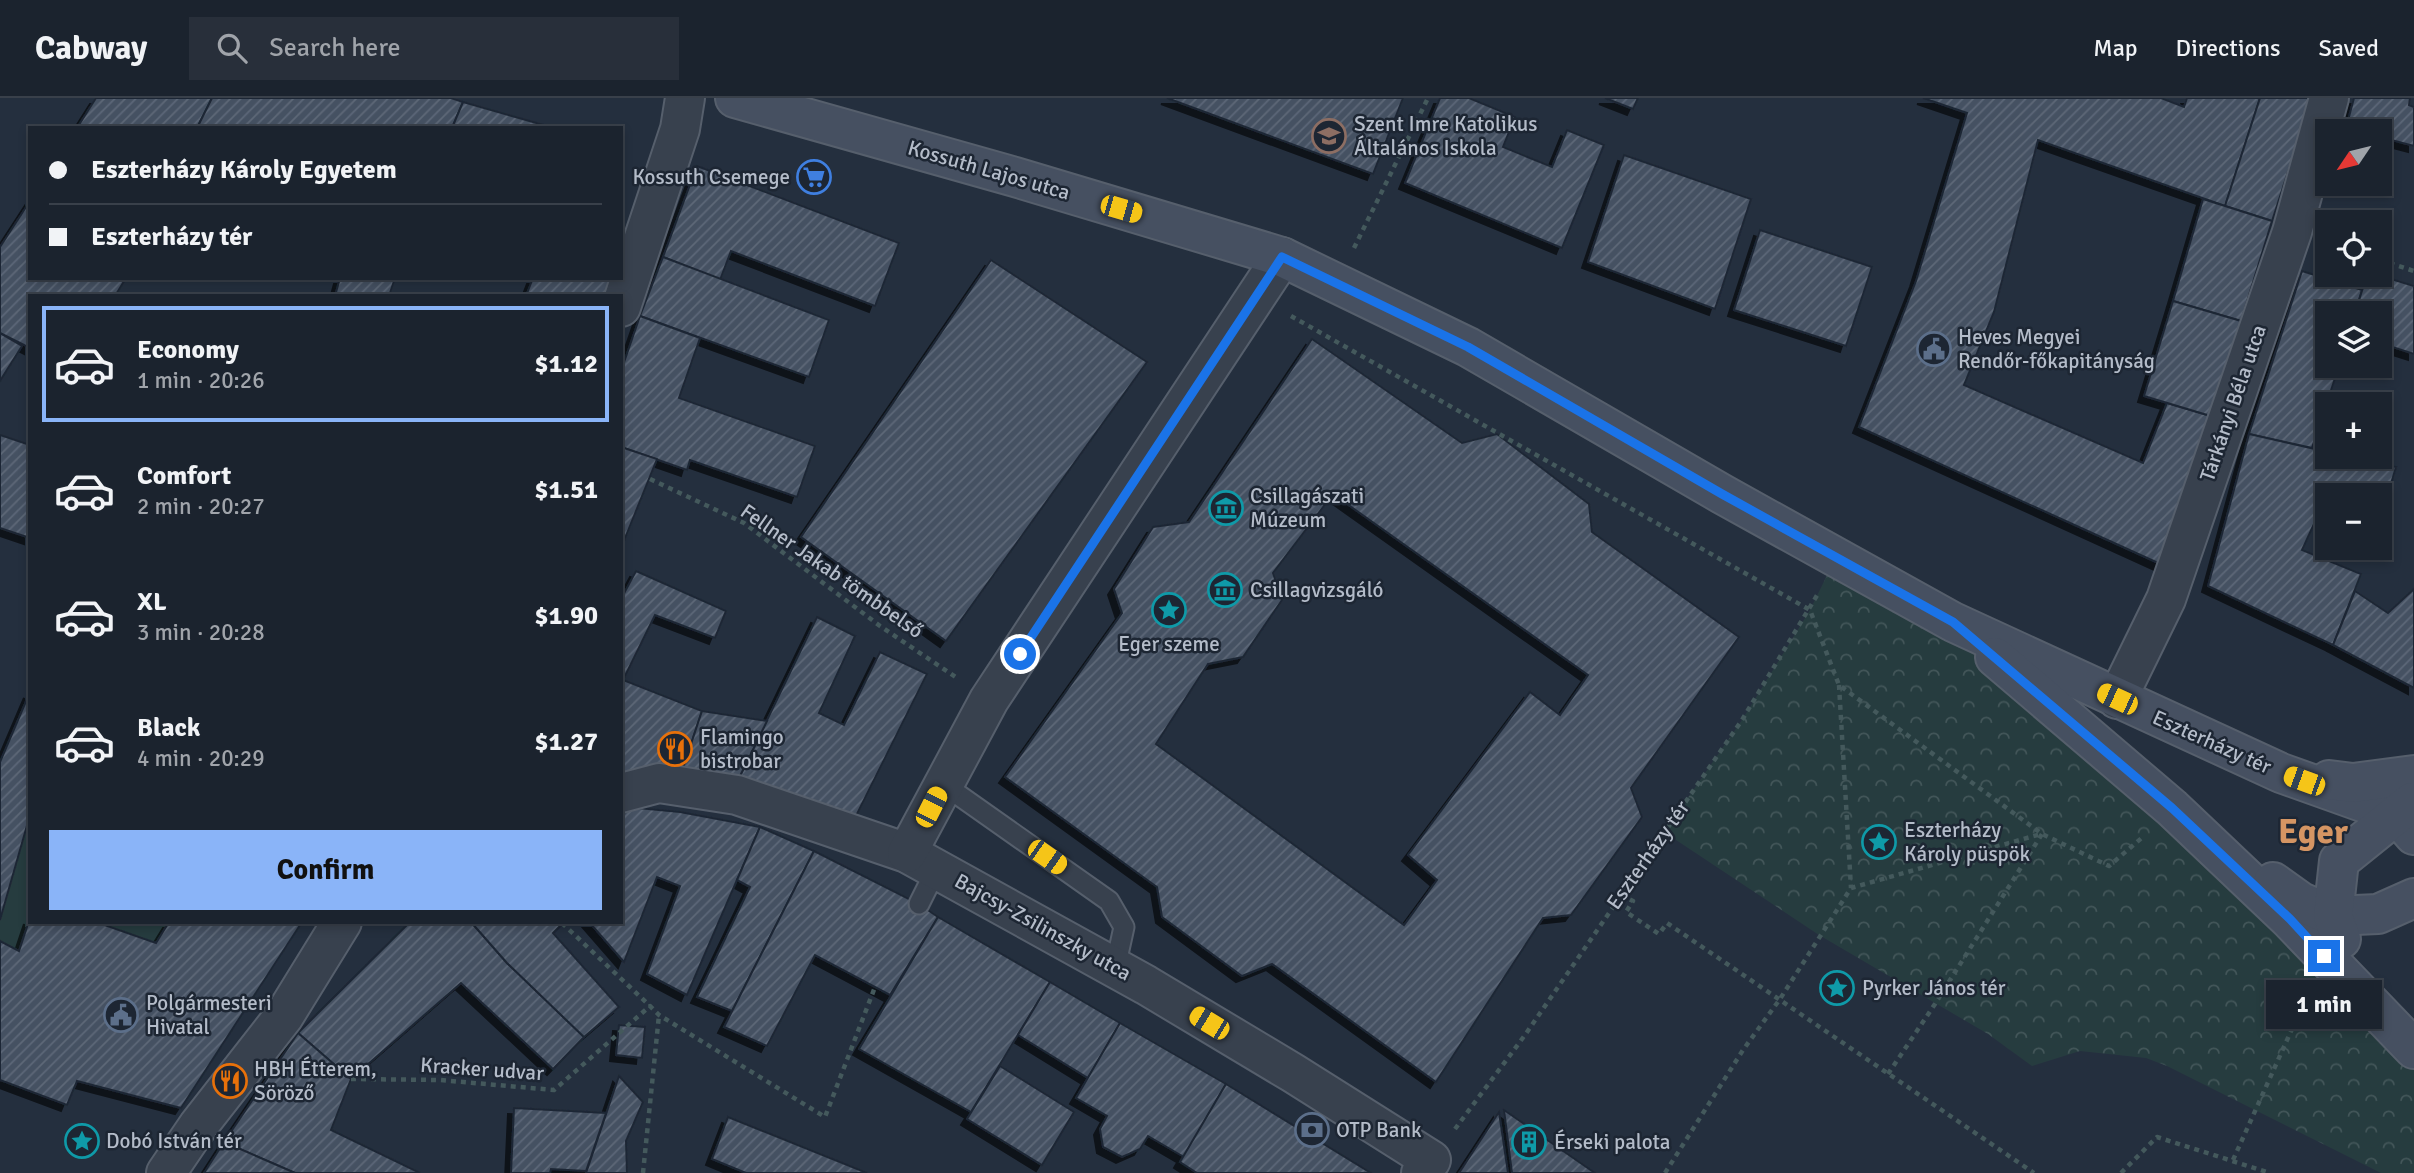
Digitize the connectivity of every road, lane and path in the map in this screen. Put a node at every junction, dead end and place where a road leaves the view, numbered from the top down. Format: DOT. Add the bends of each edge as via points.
graph roads {
  1 [pos="685,98"];
  2 [pos="735,98"];
  3 [pos="1429,98"];
  4 [pos="2329,98"];
  5 [pos="1282,257"];
  6 [pos="2392,264"];
  7 [pos="2414,271"];
  8 [pos="1335,283"];
  9 [pos="623,301"];
  10 [pos="1246,310"];
  11 [pos="650,479"];
  12 [pos="1836,557"];
  13 [pos="1816,596"];
  14 [pos="1810,610"];
  15 [pos="1953,622"];
  16 [pos="1839,685"];
  17 [pos="2117,699"];
  18 [pos="989,700"];
  19 [pos="2281,773"];
  20 [pos="2414,775"];
  21 [pos="943,784"];
  22 [pos="623,792"];
  23 [pos="2172,808"];
  24 [pos="2408,817"];
  25 [pos="2042,834"];
  26 [pos="922,861"];
  27 [pos="1852,888"];
  28 [pos="1621,894"];
  29 [pos="2414,898"];
  30 [pos="919,904"];
  31 [pos="2333,916"];
  32 [pos="341,924"];
  33 [pos="563,924"];
  34 [pos="1115,968"];
  35 [pos="875,987"];
  36 [pos="2358,993"];
  37 [pos="1780,999"];
  38 [pos="650,1006"];
  39 [pos="2301,1009"];
  40 [pos="659,1015"];
  41 [pos="2414,1049"];
  42 [pos="1888,1074"];
  43 [pos="351,1079"];
  44 [pos="1471,1109"];
  45 [pos="2233,1160"];
  46 [pos="1426,1166"];
  47 [pos="166,1173"];
  48 [pos="643,1173"];
  49 [pos="1665,1173"];
  50 [pos="2034,1173"];
  51 [pos="2121,1173"];
  52 [pos="2270,1173"];
  1 -- 9 [label="street" via="680,129"];
  2 -- 5 [label="street, Kossuth Lajos utca"];
  3 -- 8 [label="path"];
  4 -- 17 [label="street, Tárkányi Béla utca" via="2292,232 2166,599"];
  5 -- 8 [label="street, Kossuth Lajos utca"];
  5 -- 10 [label="street"];
  6 -- 7 [label="path"];
  8 -- 12 [label="street, Kossuth Lajos utca" via="1468,347"];
  10 -- 14 [label="path" via="1287,313"];
  10 -- 18 [label="street"];
  11 -- 18 [label="path, Fellner Jakab tömbbelső" via="744,523 880,626"];
  12 -- 15 [label="street, Eszterházy tér"];
  13 -- 14 [label="path, Eszterházy tér"];
  14 -- 16 [label="path"];
  14 -- 28 [label="path, Eszterházy tér" via="1742,720"];
  15 -- 17 [label="street, Eszterházy tér"];
  15 -- 23 [label="street, Eszterházy tér"];
  16 -- 25 [label="path"];
  16 -- 27 [label="path"];
  17 -- 19 [label="street, Eszterházy tér"];
  18 -- 21 [label="street"];
  19 -- 20 [label="street, Eszterházy tér" via="2353,783"];
  19 -- 24 [label="street, Eszterházy tér"];
  21 -- 26 [label="street"];
  21 -- 34 [label="lane" via="1109,901 1124,928"];
  22 -- 26 [label="street, Bajcsy-Zsilinszky utca" via="659,783 737,795"];
  23 -- 25 [label="path" via="2109,866"];
  23 -- 31 [label="street, Eszterházy tér" via="2301,902"];
  23 -- 36 [label="street, Eszterházy tér" via="2290,919"];
  24 -- 31 [label="street, Eszterházy tér" via="2339,861"];
  25 -- 27 [label="path"];
  25 -- 42 [label="path"];
  26 -- 30 [label="lane"];
  26 -- 34 [label="street, Bajcsy-Zsilinszky utca"];
  27 -- 37 [label="path"];
  28 -- 37 [label="path" via="1633,901 1626,912 1659,934 1667,923"];
  28 -- 44 [label="path, Eszterházy tér"];
  29 -- 31 [label="street, Eszterházy tér" via="2378,914"];
  31 -- 36 [label="street, Eszterházy tér"];
  32 -- 47 [label="street" via="284,1016"];
  33 -- 38 [label="path"];
  34 -- 46 [label="street, Bajcsy-Zsilinszky utca" via="1293,1073"];
  35 -- 40 [label="path" via="825,1117"];
  36 -- 41 [label="street, Eszterházy tér"];
  37 -- 42 [label="path"];
  37 -- 49 [label="path"];
  38 -- 40 [label="path"];
  38 -- 43 [label="path, Kracker udvar" via="554,1090 440,1080"];
  39 -- 45 [label="path"];
  40 -- 48 [label="path"];
  42 -- 50 [label="path"];
  45 -- 51 [label="path" via="2157,1137"];
  45 -- 52 [label="path"];
}
